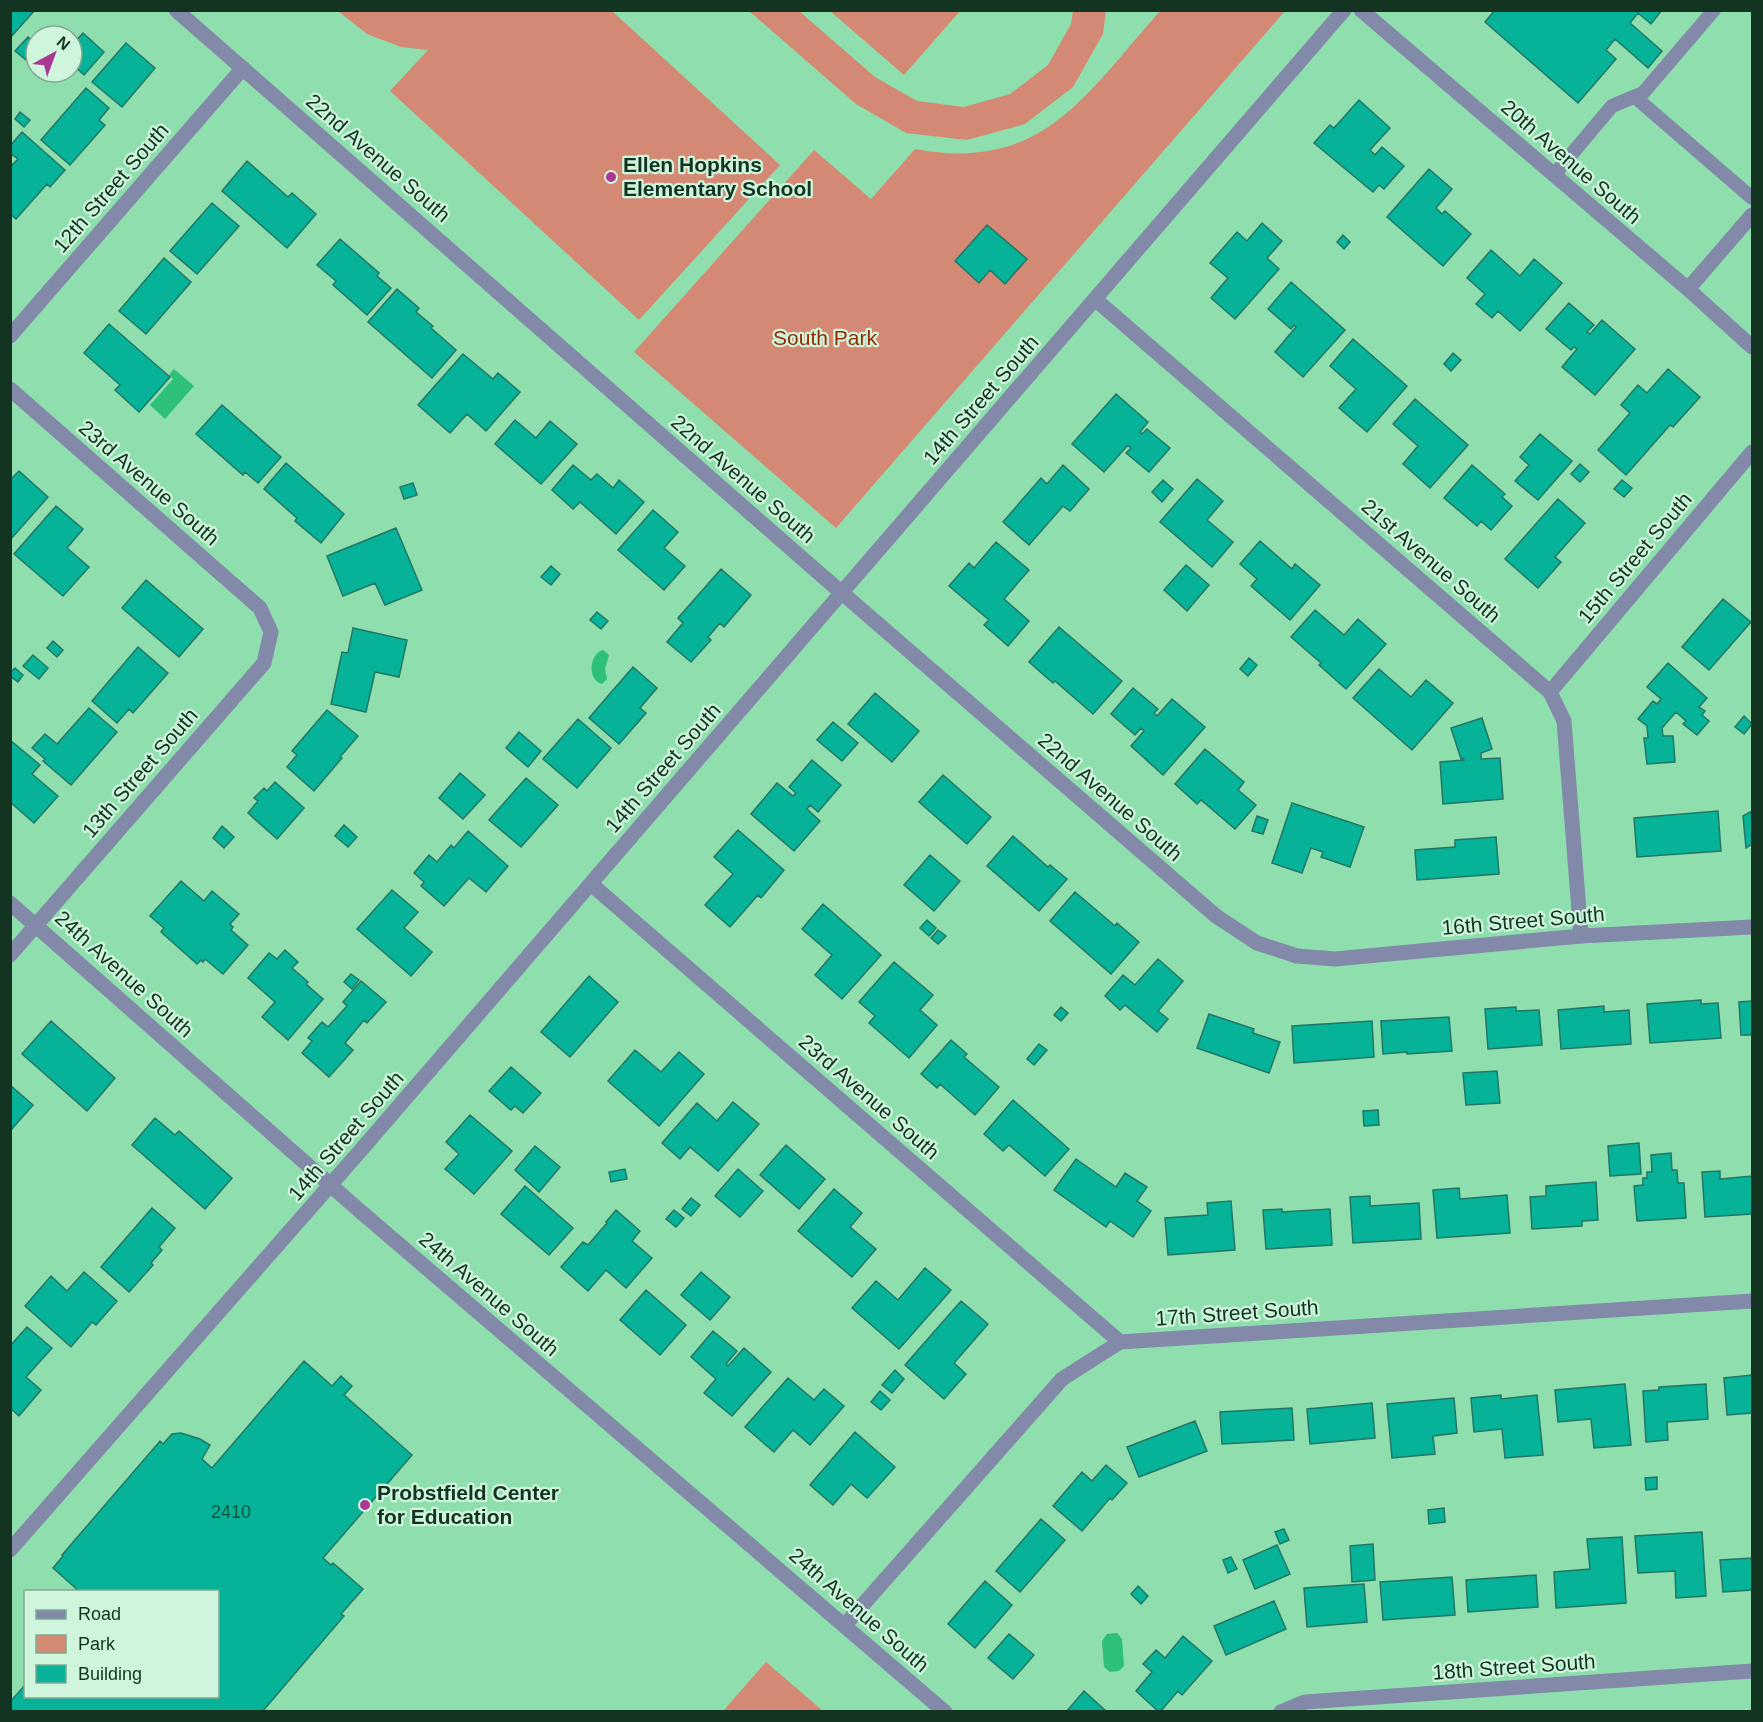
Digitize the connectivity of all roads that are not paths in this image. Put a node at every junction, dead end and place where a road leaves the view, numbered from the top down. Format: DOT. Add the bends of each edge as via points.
graph roads {
  1 [pos="176,10"];
  2 [pos="1344,10"];
  3 [pos="1361,10"];
  4 [pos="1714,10"];
  5 [pos="243,68"];
  6 [pos="1635,96"];
  7 [pos="1554,175"];
  8 [pos="1752,198"];
  9 [pos="1752,215"];
  10 [pos="1688,289"];
  11 [pos="1096,300"];
  12 [pos="10,336"];
  13 [pos="1752,347"];
  14 [pos="10,389"];
  15 [pos="1752,452"];
  16 [pos="842,593"];
  17 [pos="260,608"];
  18 [pos="1550,692"];
  19 [pos="591,884"];
  20 [pos="10,903"];
  21 [pos="36,925"];
  22 [pos="1752,927"];
  23 [pos="1581,936"];
  24 [pos="10,955"];
  25 [pos="1297,956"];
  26 [pos="331,1186"];
  27 [pos="1752,1301"];
  28 [pos="1120,1342"];
  29 [pos="10,1550"];
  30 [pos="845,1625"];
  31 [pos="1752,1671"];
  32 [pos="945,1712"];
  33 [pos="1281,1712"];
  1 -- 5 [label="street, 22nd Avenue South"];
  2 -- 11 [label="street, 14th Street South"];
  3 -- 7 [label="street, 20th Avenue South"];
  4 -- 6 [label="lane" via="1643,93"];
  5 -- 12 [label="street, 12th Street South"];
  5 -- 16 [label="street, 22nd Avenue South"];
  6 -- 7 [label="lane" via="1612,106"];
  6 -- 8 [label="lane"];
  7 -- 10 [label="street, 20th Avenue South"];
  9 -- 10 [label="street"];
  10 -- 13 [label="street, 20th Avenue South"];
  11 -- 16 [label="street, 14th Street South"];
  11 -- 18 [label="street, 21st Avenue South"];
  14 -- 17 [label="street, 23rd Avenue South"];
  15 -- 18 [label="street, 15th Street South"];
  16 -- 19 [label="street, 14th Street South"];
  16 -- 25 [label="street, 22nd Avenue South" via="1216,916 1257,943"];
  17 -- 21 [label="street, 13th Street South" via="271,633 264,663"];
  18 -- 23 [label="street, 21st Avenue South" via="1564,721"];
  19 -- 26 [label="street, 14th Street South"];
  19 -- 28 [label="street, 23rd Avenue South"];
  20 -- 21 [label="street, 24th Avenue South"];
  21 -- 24 [label="street, 13th Street South"];
  21 -- 26 [label="street, 24th Avenue South"];
  22 -- 23 [label="street, 16th Street South"];
  23 -- 25 [label="street, 16th Street South" via="1335,959"];
  26 -- 29 [label="street, 14th Street South"];
  26 -- 30 [label="street, 24th Avenue South"];
  27 -- 28 [label="street, 17th Street South"];
  28 -- 30 [label="street, 17th Street South" via="1062,1378"];
  30 -- 32 [label="street, 24th Avenue South"];
  31 -- 33 [label="street, 18th Street South" via="1305,1702"];
}
